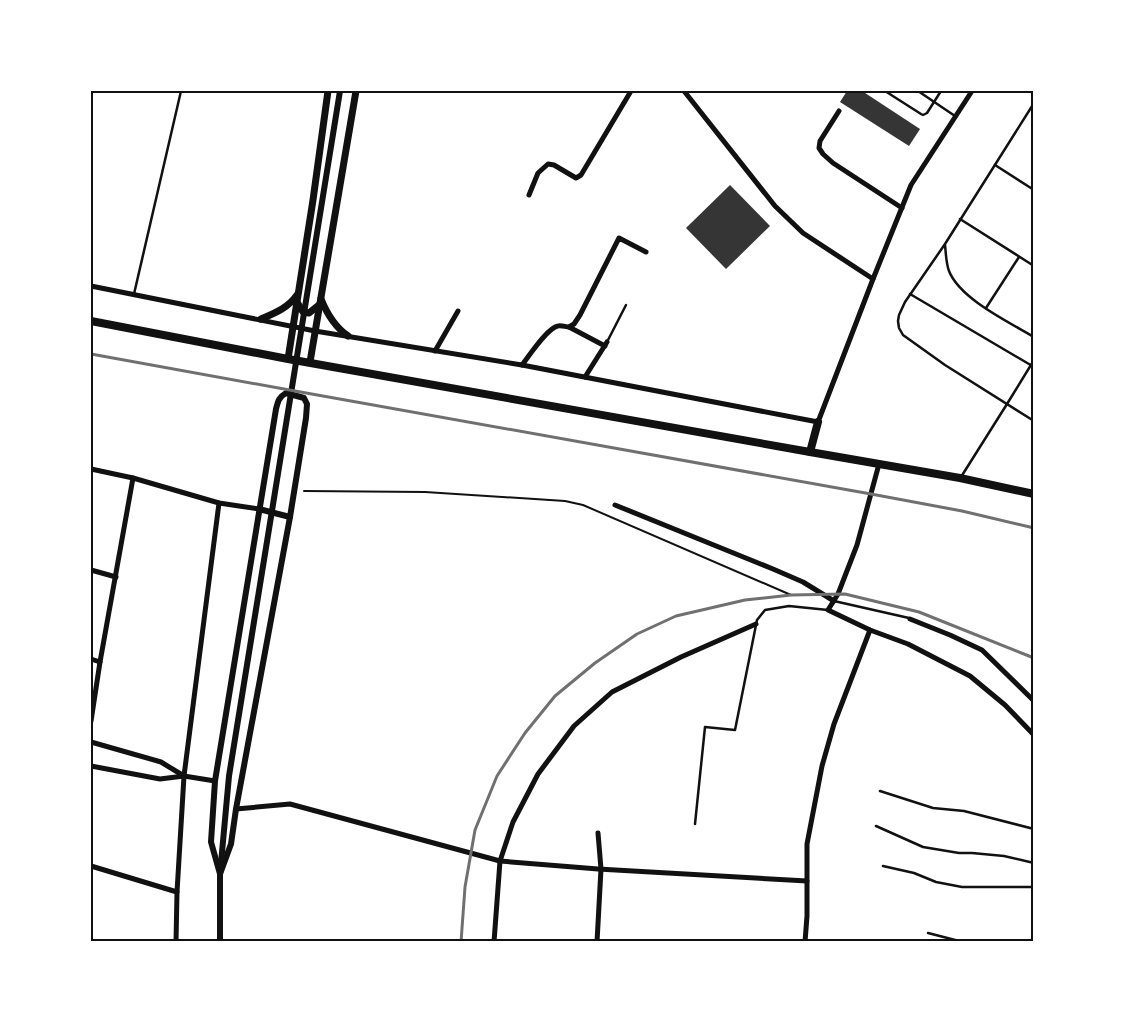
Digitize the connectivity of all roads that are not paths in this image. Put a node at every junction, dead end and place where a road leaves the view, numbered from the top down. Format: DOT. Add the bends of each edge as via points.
graph roads {
  1 [pos="181,91"];
  2 [pos="328,91"];
  3 [pos="340,91"];
  4 [pos="356,91"];
  5 [pos="631,91"];
  6 [pos="684,91"];
  7 [pos="886,91"];
  8 [pos="918,91"];
  9 [pos="941,91"];
  10 [pos="972,91"];
  11 [pos="934,102"];
  12 [pos="1034,103"];
  13 [pos="839,111"];
  14 [pos="956,117"];
  15 [pos="995,164"];
  16 [pos="1034,190"];
  17 [pos="529,195"];
  18 [pos="902,208"];
  19 [pos="960,219"];
  20 [pos="945,244"];
  21 [pos="646,252"];
  22 [pos="1019,256"];
  23 [pos="1034,266"];
  24 [pos="873,279"];
  25 [pos="91,286"];
  26 [pos="299,293"];
  27 [pos="134,294"];
  28 [pos="910,294"];
  29 [pos="298,302"];
  30 [pos="320,302"];
  31 [pos="626,305"];
  32 [pos="986,308"];
  33 [pos="458,311"];
  34 [pos="261,319"];
  35 [pos="91,321"];
  36 [pos="294,326"];
  37 [pos="570,327"];
  38 [pos="315,331"];
  39 [pos="348,336"];
  40 [pos="1034,337"];
  41 [pos="606,344"];
  42 [pos="435,351"];
  43 [pos="288,359"];
  44 [pos="1034,360"];
  45 [pos="310,362"];
  46 [pos="522,365"];
  47 [pos="1030,365"];
  48 [pos="1034,367"];
  49 [pos="585,377"];
  50 [pos="1007,404"];
  51 [pos="1034,421"];
  52 [pos="818,422"];
  53 [pos="810,452"];
  54 [pos="879,464"];
  55 [pos="91,469"];
  56 [pos="133,478"];
  57 [pos="960,478"];
  58 [pos="1034,494"];
  59 [pos="219,503"];
  60 [pos="615,505"];
  61 [pos="259,509"];
  62 [pos="290,517"];
  63 [pos="91,570"];
  64 [pos="116,578"];
  65 [pos="834,601"];
  66 [pos="828,610"];
  67 [pos="910,619"];
  68 [pos="756,624"];
  69 [pos="870,630"];
  70 [pos="91,659"];
  71 [pos="100,662"];
  72 [pos="1034,702"];
  73 [pos="91,721"];
  74 [pos="1034,735"];
  75 [pos="91,742"];
  76 [pos="91,766"];
  77 [pos="184,776"];
  78 [pos="215,781"];
  79 [pos="880,791"];
  80 [pos="236,809"];
  81 [pos="695,824"];
  82 [pos="876,826"];
  83 [pos="1034,829"];
  84 [pos="598,833"];
  85 [pos="500,861"];
  86 [pos="1034,863"];
  87 [pos="91,866"];
  88 [pos="883,866"];
  89 [pos="601,869"];
  90 [pos="220,874"];
  91 [pos="807,881"];
  92 [pos="1034,887"];
  93 [pos="177,892"];
  94 [pos="928,933"];
  95 [pos="176,942"];
  96 [pos="220,942"];
  97 [pos="460,942"];
  98 [pos="470,942"];
  99 [pos="494,942"];
  100 [pos="597,942"];
  101 [pos="805,942"];
  102 [pos="963,942"];
  1 -- 27 [label="lane"];
  2 -- 26 [label="main road"];
  3 -- 90 [label="street" via="229,776"];
  4 -- 30 [label="main road"];
  5 -- 17 [label="street" via="581,175 576,178 548,164 538,173"];
  6 -- 24 [label="street" via="775,206 803,234"];
  7 -- 11 [label="lane" via="923,115"];
  8 -- 11 [label="lane"];
  9 -- 11 [label="lane"];
  10 -- 14 [label="street"];
  11 -- 14 [label="lane"];
  12 -- 15 [label="lane"];
  13 -- 18 [label="street" via="819,148 833,163"];
  14 -- 18 [label="street" via="911,184"];
  15 -- 16 [label="lane"];
  15 -- 19 [label="lane"];
  18 -- 24 [label="street"];
  19 -- 20 [label="lane"];
  19 -- 22 [label="lane"];
  20 -- 28 [label="lane"];
  20 -- 32 [label="lane" via="946,263 953,280 963,292"];
  21 -- 37 [label="street" via="619,238 580,315"];
  22 -- 23 [label="lane"];
  22 -- 32 [label="lane"];
  24 -- 52 [label="street"];
  25 -- 27 [label="street"];
  26 -- 29 [label="main road"];
  26 -- 34 [label="main road" via="292,303"];
  27 -- 34 [label="street"];
  28 -- 47 [label="lane"];
  28 -- 50 [label="lane" via="899,315 903,336"];
  29 -- 30 [label="main road" via="303,312 309,313"];
  29 -- 36 [label="main road"];
  30 -- 38 [label="main road"];
  30 -- 39 [label="main road" via="336,326"];
  31 -- 41 [label="lane"];
  32 -- 40 [label="lane"];
  33 -- 42 [label="street"];
  34 -- 36 [label="street"];
  35 -- 43 [label="main road"];
  36 -- 38 [label="street"];
  36 -- 43 [label="main road"];
  37 -- 41 [label="street"];
  37 -- 46 [label="street" via="554,328"];
  38 -- 39 [label="street"];
  38 -- 45 [label="main road"];
  39 -- 42 [label="street"];
  41 -- 49 [label="street"];
  42 -- 46 [label="street"];
  43 -- 45 [label="main road"];
  44 -- 47 [label="lane"];
  45 -- 53 [label="main road"];
  46 -- 49 [label="street"];
  47 -- 48 [label="lane"];
  47 -- 50 [label="lane"];
  49 -- 52 [label="street"];
  50 -- 51 [label="lane"];
  50 -- 57 [label="lane"];
  52 -- 53 [label="main road"];
  53 -- 54 [label="main road"];
  54 -- 57 [label="main road"];
  54 -- 65 [label="street" via="857,545"];
  55 -- 56 [label="street"];
  56 -- 59 [label="street"];
  56 -- 64 [label="street"];
  57 -- 58 [label="main road"];
  59 -- 61 [label="street"];
  59 -- 77 [label="street"];
  60 -- 65 [label="street" via="781,572"];
  61 -- 62 [label="street"];
  61 -- 62 [label="street" via="278,400 286,393 304,398 307,404"];
  61 -- 78 [label="street"];
  62 -- 80 [label="street"];
  63 -- 64 [label="street"];
  64 -- 71 [label="street"];
  65 -- 66 [label="street"];
  65 -- 67 [label="lane"];
  66 -- 68 [label="lane" via="789,606 766,610"];
  66 -- 69 [label="street"];
  67 -- 72 [label="street" via="982,650"];
  68 -- 81 [label="lane" via="735,730 706,727"];
  68 -- 85 [label="street" via="680,657 612,692 574,726 538,774 514,822"];
  69 -- 74 [label="street" via="908,644 970,676 1005,704"];
  69 -- 91 [label="street" via="834,724 822,766 808,844"];
  70 -- 71 [label="street"];
  71 -- 73 [label="street"];
  75 -- 77 [label="street" via="161,762"];
  76 -- 77 [label="street" via="160,779"];
  77 -- 78 [label="street"];
  77 -- 93 [label="street"];
  78 -- 90 [label="street" via="211,842"];
  79 -- 83 [label="lane" via="933,808 964,811"];
  80 -- 85 [label="street" via="290,804"];
  80 -- 90 [label="street" via="231,844"];
  82 -- 86 [label="lane" via="923,847 1004,856"];
  84 -- 89 [label="street"];
  85 -- 89 [label="street"];
  85 -- 99 [label="street"];
  87 -- 93 [label="street"];
  88 -- 92 [label="lane" via="962,887"];
  89 -- 91 [label="street"];
  89 -- 100 [label="street"];
  90 -- 96 [label="street"];
  91 -- 101 [label="street"];
  93 -- 95 [label="street"];
  94 -- 102 [label="lane"];
  97 -- 98 [label="street"];
}
